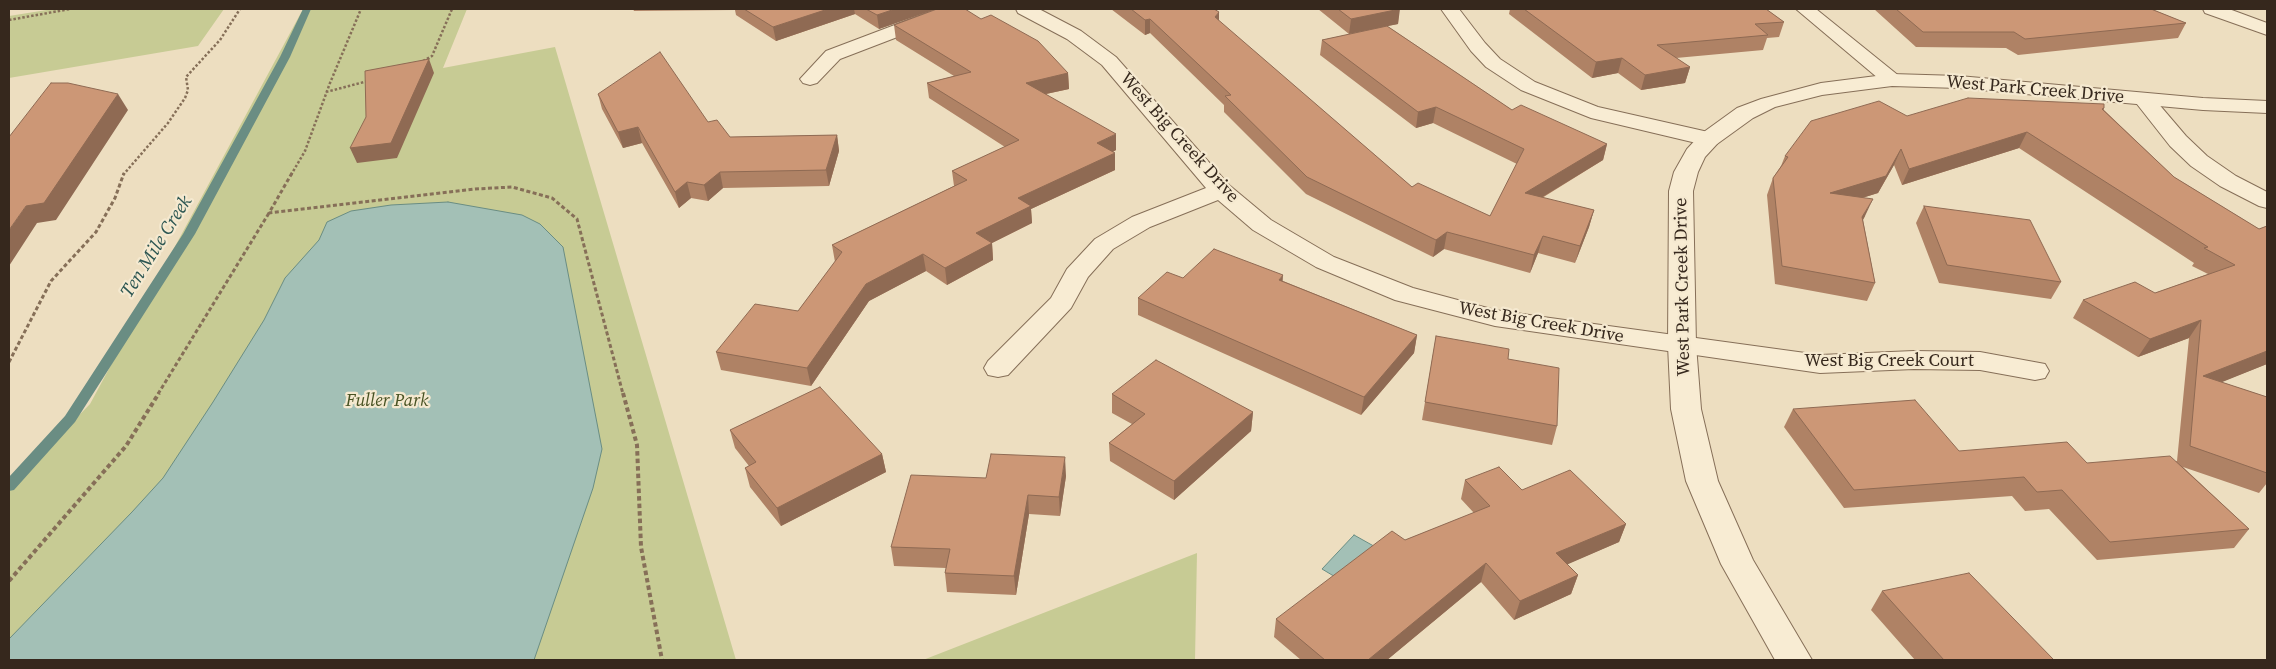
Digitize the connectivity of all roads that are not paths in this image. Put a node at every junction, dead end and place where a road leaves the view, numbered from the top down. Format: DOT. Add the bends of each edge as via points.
graph roads {
  1 [pos="953,9"];
  2 [pos="1025,9"];
  3 [pos="1450,9"];
  4 [pos="1805,9"];
  5 [pos="2212,9"];
  6 [pos="2267,29"];
  7 [pos="810,79"];
  8 [pos="1892,80"];
  9 [pos="2144,99"];
  10 [pos="2267,107"];
  11 [pos="1709,139"];
  12 [pos="1221,190"];
  13 [pos="2267,201"];
  14 [pos="1682,345"];
  15 [pos="998,368"];
  16 [pos="2035,371"];
  17 [pos="1794,660"];
  1 -- 7 [label="street" via="833,55"];
  2 -- 12 [label="street, West Big Creek Drive" via="1074,35 1109,61"];
  3 -- 11 [label="street" via="1478,47 1528,86 1591,112"];
  4 -- 8 [label="street"];
  5 -- 6 [label="street"];
  8 -- 9 [label="street, West Park Creek Drive" via="1998,85"];
  8 -- 11 [label="street, West Park Creek Drive" via="1821,89 1776,101 1745,113"];
  9 -- 10 [label="street, West Park Creek Drive"];
  9 -- 13 [label="street" via="2178,141 2199,160 2228,181"];
  11 -- 14 [label="street, West Park Creek Drive" via="1686,172 1681,191"];
  12 -- 14 [label="street, West Big Creek Drive" via="1262,225 1291,244 1363,279 1404,294 1495,318"];
  12 -- 15 [label="street" via="1141,222 1104,244 1076,274 1062,302"];
  14 -- 16 [label="street, West Big Creek Court" via="1820,364 1914,360 1980,362"];
  14 -- 17 [label="street, West Park Creek Drive" via="1686,409 1702,480 1738,564"];
}
